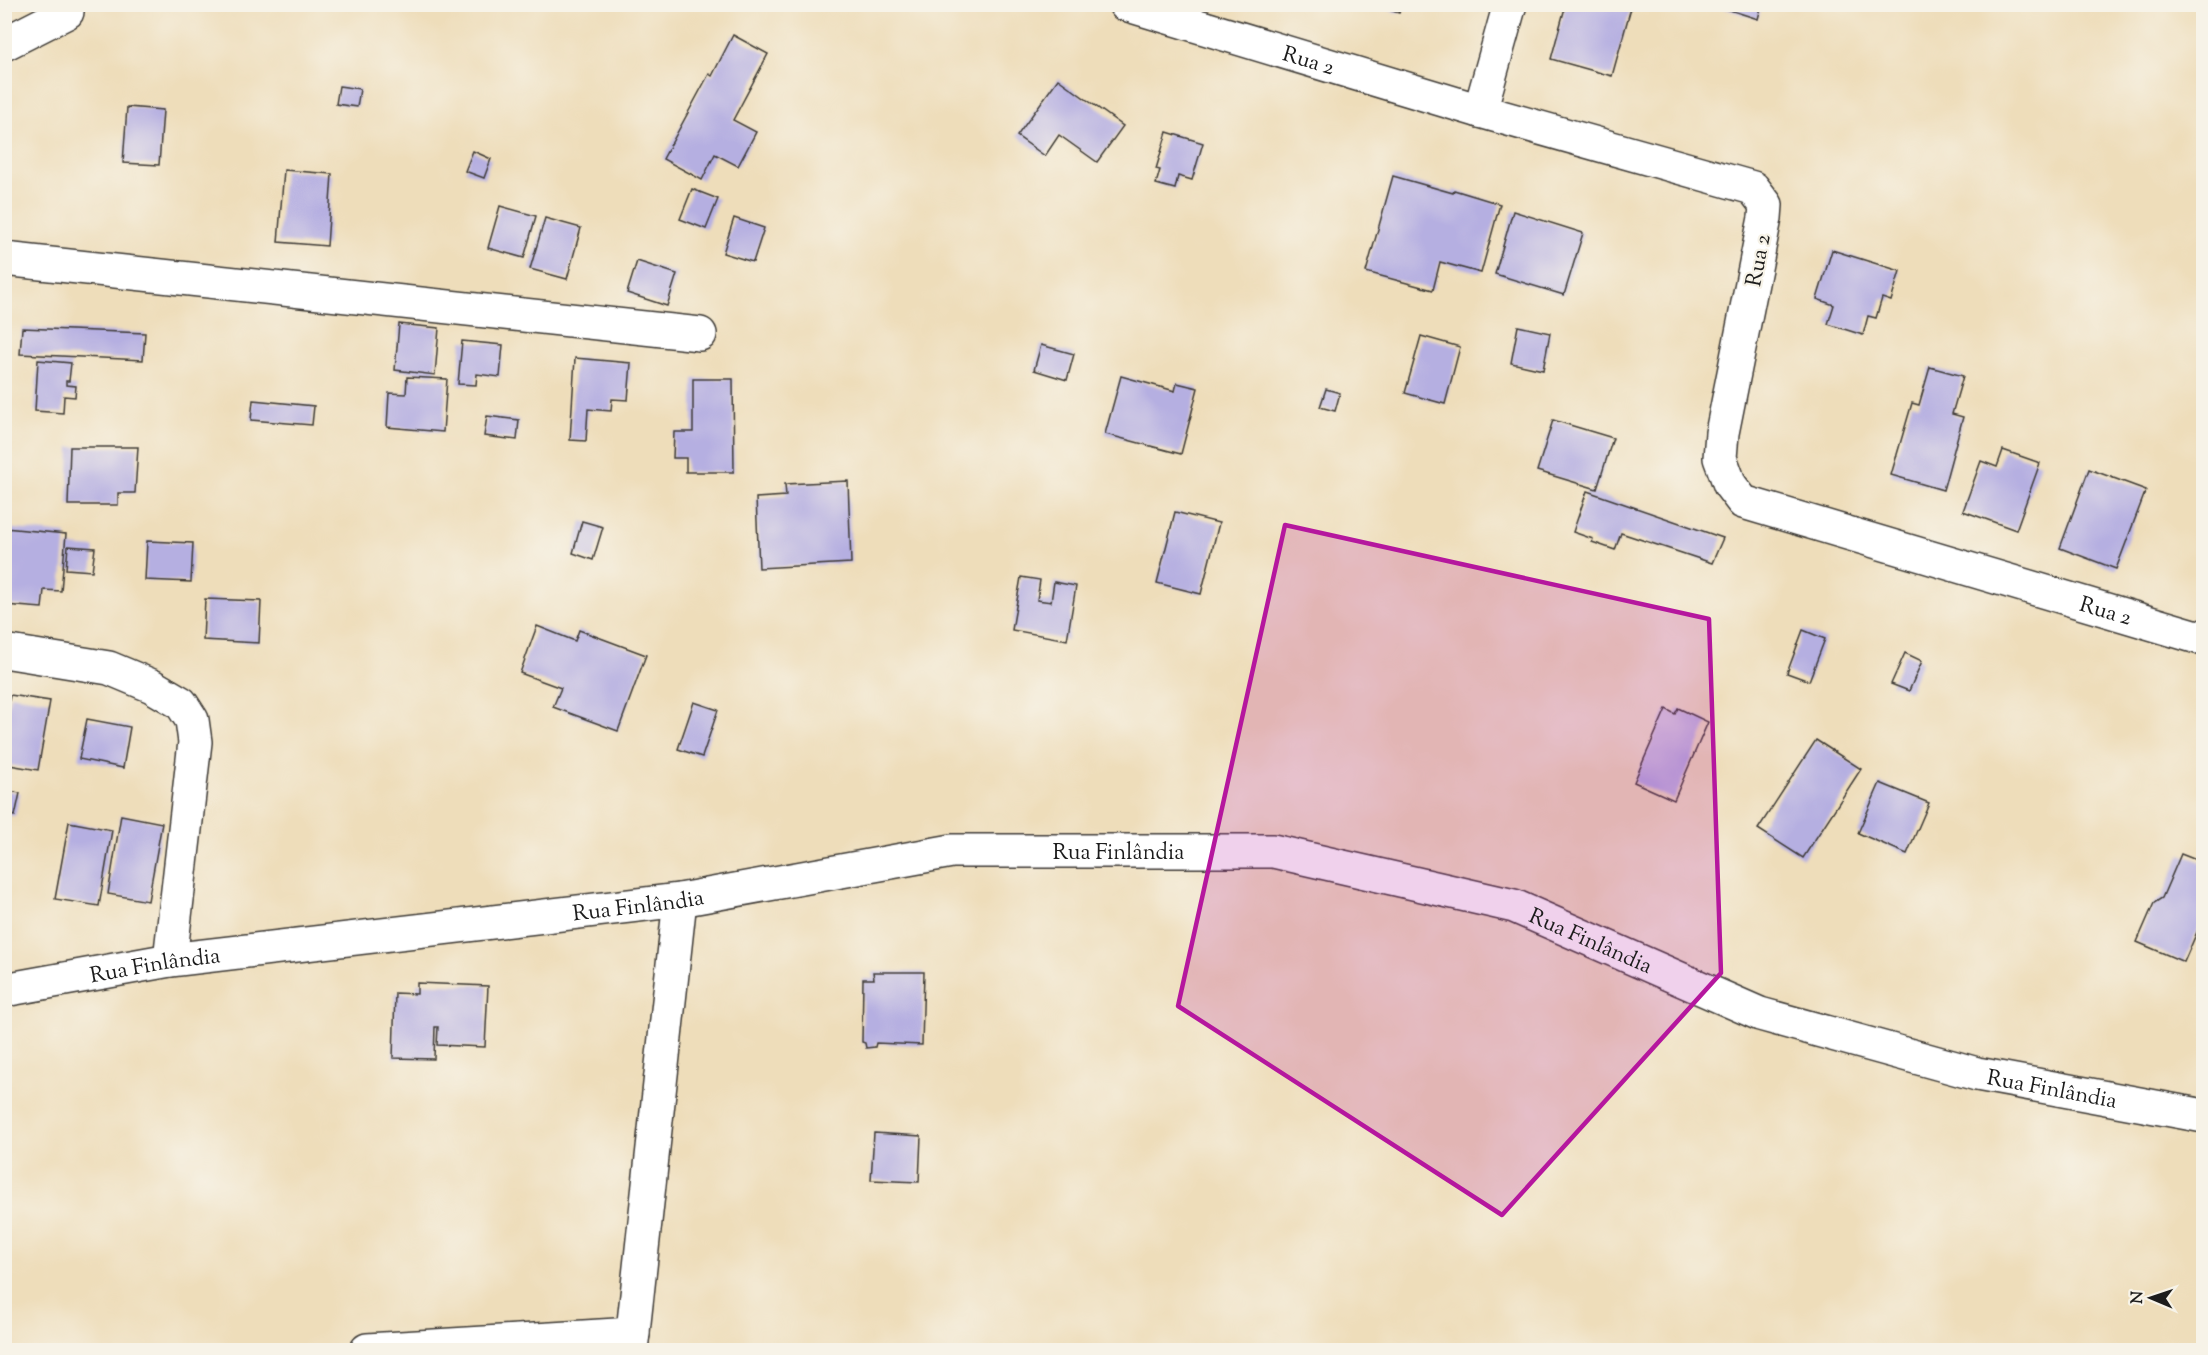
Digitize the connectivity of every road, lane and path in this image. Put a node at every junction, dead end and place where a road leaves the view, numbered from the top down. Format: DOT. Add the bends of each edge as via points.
graph roads {
  1 [pos="1125,4"];
  2 [pos="1510,4"];
  3 [pos="73,7"];
  4 [pos="4,44"];
  5 [pos="1480,111"];
  6 [pos="4,259"];
  7 [pos="700,334"];
  8 [pos="2204,639"];
  9 [pos="4,651"];
  10 [pos="680,900"];
  11 [pos="170,960"];
  12 [pos="4,990"];
  13 [pos="2204,1116"];
  14 [pos="632,1342"];
  15 [pos="367,1350"];
  1 -- 5 [label="street, Rua 2"];
  2 -- 5 [label="street"];
  3 -- 4 [label="street"];
  5 -- 8 [label="street, Rua 2" via="1753,188 1766,205 1720,458 1730,485 1743,502"];
  6 -- 7 [label="street"];
  9 -- 11 [label="street" via="110,668 181,703 192,720 195,742"];
  10 -- 11 [label="street, Rua Finlândia"];
  10 -- 13 [label="street, Rua Finlândia" via="952,851 1273,851 1514,906 1760,1014 1977,1074"];
  10 -- 14 [label="street"];
  11 -- 12 [label="street, Rua Finlândia"];
  14 -- 15 [label="street"];
}
